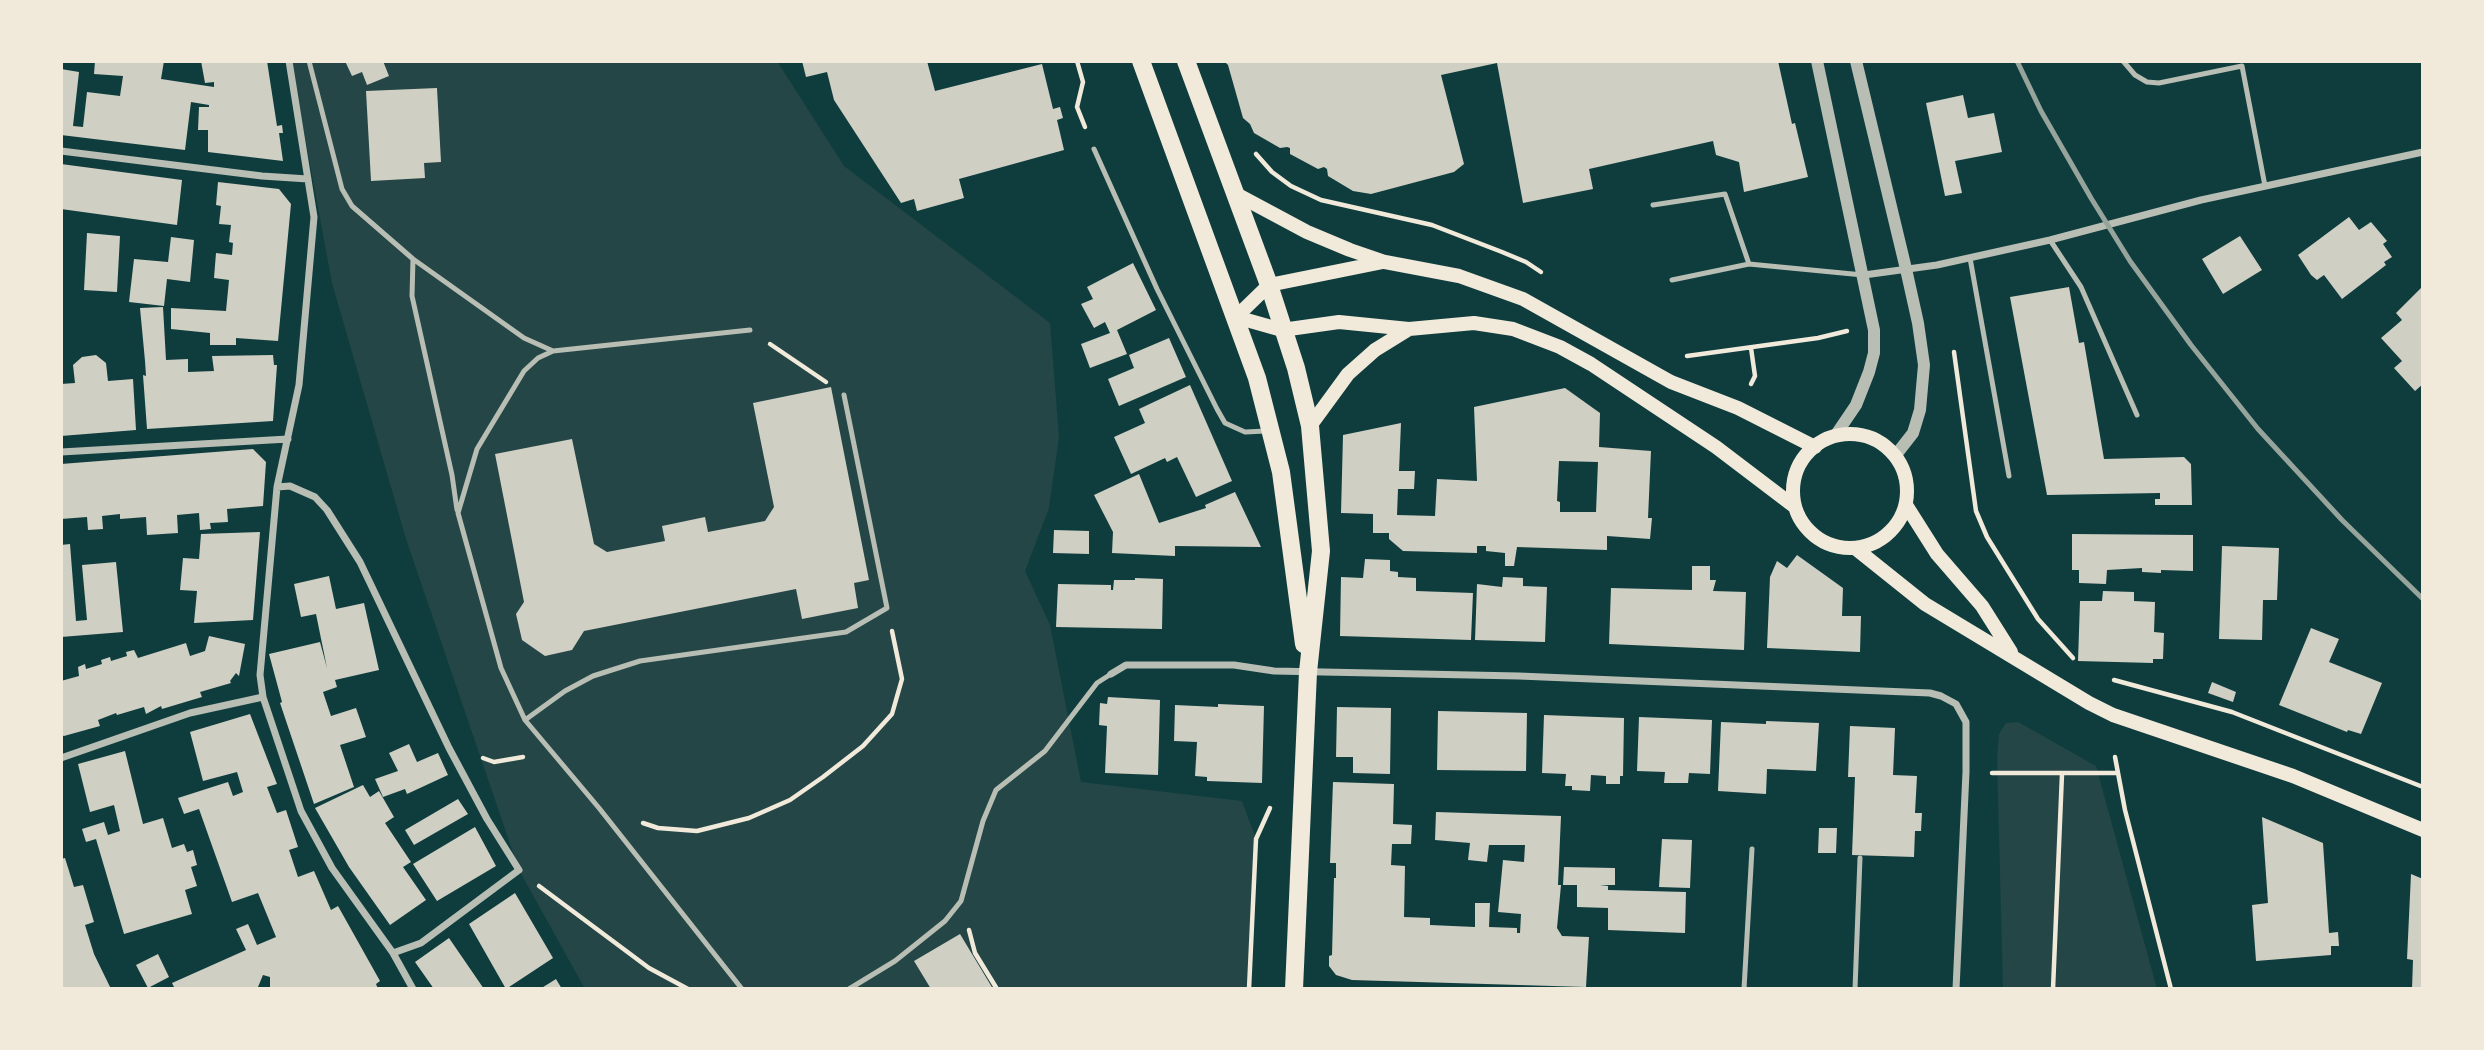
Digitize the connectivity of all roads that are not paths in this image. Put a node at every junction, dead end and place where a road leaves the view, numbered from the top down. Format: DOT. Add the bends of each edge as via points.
graph roads {
  1 [pos="289,61"];
  2 [pos="309,61"];
  3 [pos="1141,61"];
  4 [pos="1186,61"];
  5 [pos="1817,61"];
  6 [pos="1856,61"];
  7 [pos="2123,61"];
  8 [pos="1094,149"];
  9 [pos="61,151"];
  10 [pos="2423,152"];
  11 [pos="308,178"];
  12 [pos="2265,186"];
  13 [pos="1236,194"];
  14 [pos="1653,205"];
  15 [pos="2050,240"];
  16 [pos="1970,258"];
  17 [pos="414,259"];
  18 [pos="1385,262"];
  19 [pos="1749,264"];
  20 [pos="1906,269"];
  21 [pos="1864,275"];
  22 [pos="1672,280"];
  23 [pos="1269,285"];
  24 [pos="1236,317"];
  25 [pos="750,330"];
  26 [pos="1282,330"];
  27 [pos="1409,330"];
  28 [pos="553,351"];
  29 [pos="844,395"];
  30 [pos="2137,415"];
  31 [pos="1310,426"];
  32 [pos="1270,430"];
  33 [pos="1835,436"];
  34 [pos="288,439"];
  35 [pos="1815,447"];
  36 [pos="61,452"];
  37 [pos="1895,456"];
  38 [pos="2009,476"];
  39 [pos="277,487"];
  40 [pos="1906,505"];
  41 [pos="1795,507"];
  42 [pos="458,513"];
  43 [pos="1855,548"];
  44 [pos="2013,656"];
  45 [pos="1308,672"];
  46 [pos="1111,674"];
  47 [pos="263,697"];
  48 [pos="525,720"];
  49 [pos="61,758"];
  50 [pos="2423,830"];
  51 [pos="1752,849"];
  52 [pos="1860,858"];
  53 [pos="393,953"];
  54 [pos="413,989"];
  55 [pos="742,989"];
  56 [pos="849,989"];
  57 [pos="1294,989"];
  58 [pos="1744,989"];
  59 [pos="1855,989"];
  60 [pos="1956,989"];
  1 -- 11 [label="street"];
  2 -- 17 [label="lane" via="342,189 352,205"];
  3 -- 24 [label="main road"];
  4 -- 13 [label="main road"];
  5 -- 21 [label="street"];
  6 -- 20 [label="street"];
  7 -- 12 [label="lane" via="2135,75 2159,83 2242,65"];
  8 -- 32 [label="lane" via="1157,289 1225,423 1245,432"];
  9 -- 11 [label="street"];
  10 -- 12 [label="street"];
  11 -- 34 [label="street" via="314,217 299,385"];
  12 -- 15 [label="street"];
  13 -- 18 [label="main road" via="1307,232"];
  13 -- 23 [label="main road"];
  14 -- 19 [label="lane" via="1725,194"];
  15 -- 16 [label="street"];
  15 -- 30 [label="lane" via="2081,287"];
  16 -- 20 [label="street"];
  16 -- 38 [label="lane"];
  17 -- 28 [label="lane" via="524,338"];
  17 -- 42 [label="lane" via="412,296"];
  18 -- 23 [label="main road"];
  18 -- 35 [label="main road" via="1459,276 1523,299 1671,382 1738,408"];
  19 -- 21 [label="lane"];
  19 -- 22 [label="lane"];
  20 -- 21 [label="street"];
  20 -- 37 [label="street" via="1924,365 1913,433"];
  21 -- 33 [label="street" via="1874,353 1856,405"];
  23 -- 24 [label="main road"];
  23 -- 26 [label="main road"];
  24 -- 26 [label="main road"];
  24 -- 32 [label="main road"];
  25 -- 28 [label="lane"];
  26 -- 27 [label="main road" via="1339,322"];
  26 -- 31 [label="main road"];
  27 -- 31 [label="main road" via="1348,374"];
  27 -- 41 [label="main road" via="1474,323 1513,329 1560,347 1707,441"];
  28 -- 42 [label="lane" via="524,372 477,449"];
  29 -- 48 [label="lane" via="887,608 846,632 640,661 565,691"];
  31 -- 45 [label="main road" via="1321,551"];
  32 -- 45 [label="main road" via="1281,472"];
  33 -- 35 [label="main road"];
  33 -- 37 [label="main road" via="1857,434 1878,441"];
  34 -- 36 [label="street"];
  34 -- 39 [label="street"];
  35 -- 41 [label="main road" via="1796,474"];
  37 -- 40 [label="main road" via="1907,480"];
  39 -- 47 [label="street" via="260,675"];
  39 -- 53 [label="street" via="290,486 315,497 360,562 449,748 519,870 421,943"];
  40 -- 43 [label="main road" via="1896,526 1878,542"];
  40 -- 44 [label="main road" via="1937,554 1982,606"];
  41 -- 43 [label="main road" via="1818,538 1836,547"];
  42 -- 48 [label="lane" via="501,668"];
  43 -- 44 [label="main road" via="1925,604"];
  44 -- 50 [label="main road" via="2113,715 2293,776"];
  45 -- 46 [label="street" via="1234,664 1126,665"];
  45 -- 57 [label="main road"];
  45 -- 60 [label="street" via="1930,693 1949,699 1966,722"];
  46 -- 56 [label="lane" via="1097,683 1045,751 996,789 961,901 945,921 895,961"];
  47 -- 49 [label="street" via="190,713"];
  47 -- 53 [label="street" via="301,811 332,868"];
  48 -- 55 [label="lane"];
  51 -- 58 [label="lane"];
  52 -- 59 [label="lane"];
  53 -- 54 [label="street"];
}
